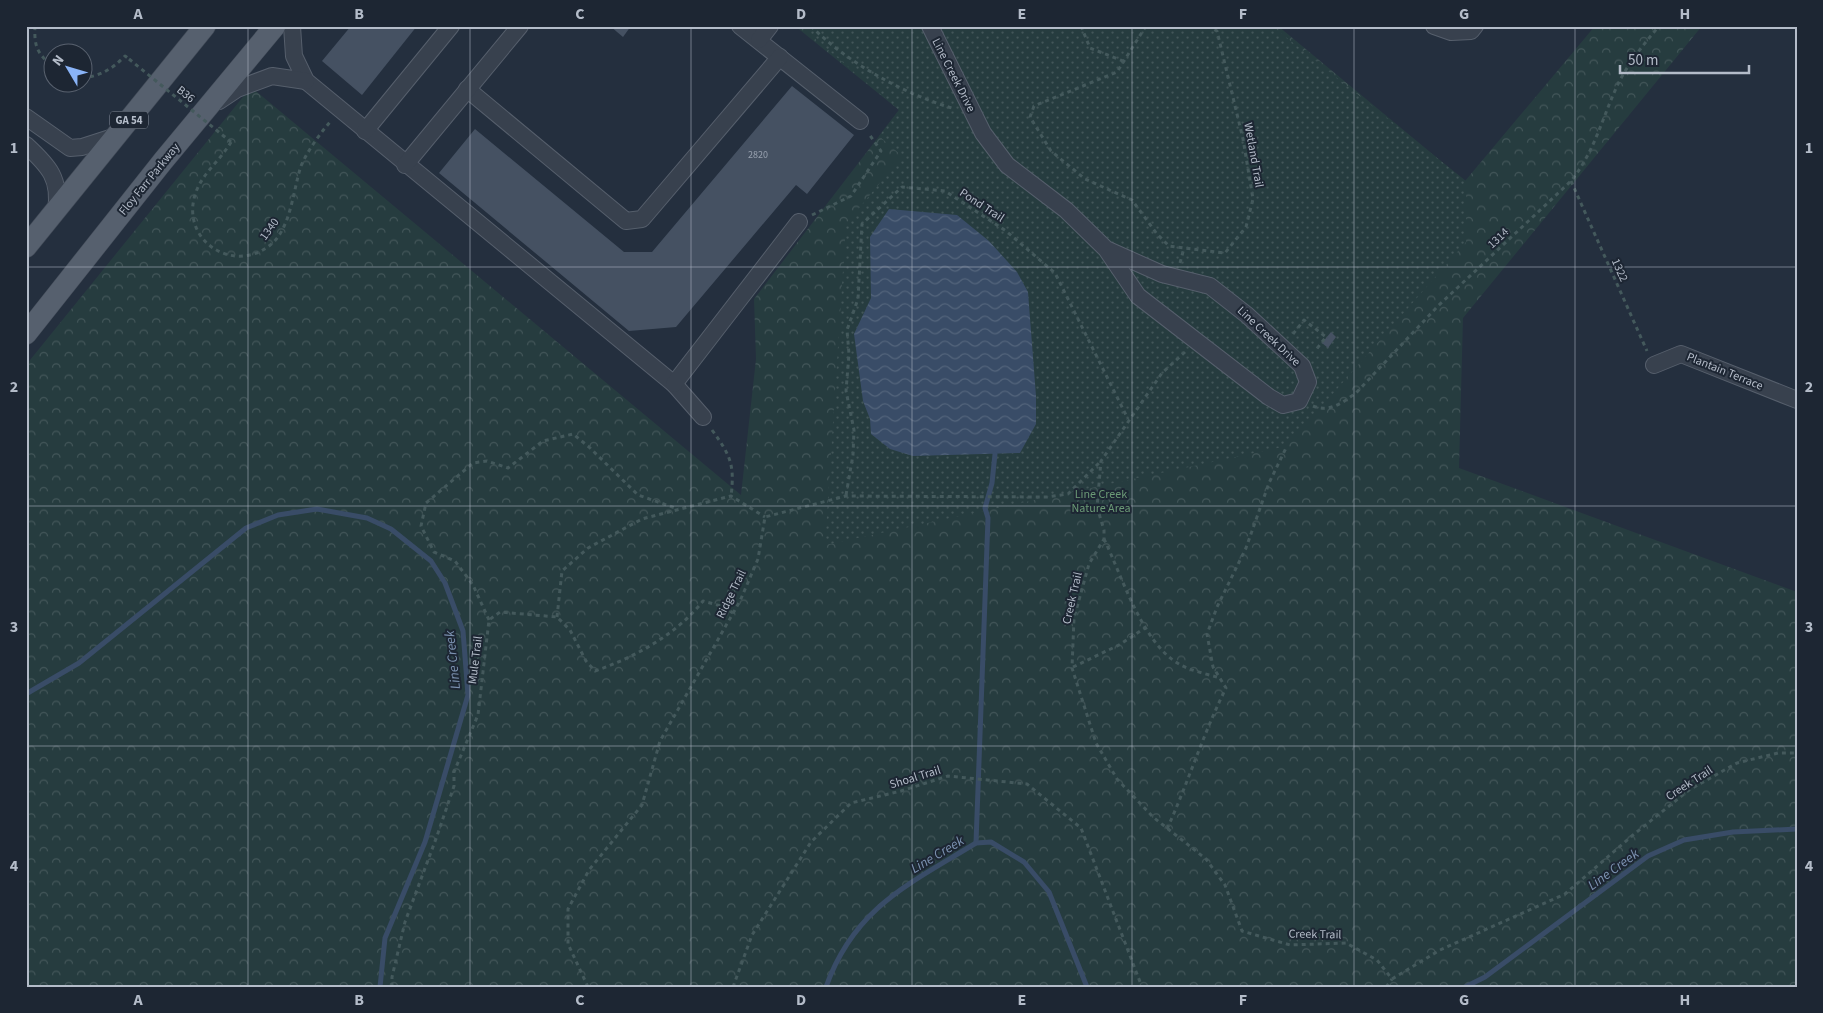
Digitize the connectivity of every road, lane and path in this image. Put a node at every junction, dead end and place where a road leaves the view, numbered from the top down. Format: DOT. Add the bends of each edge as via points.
graph roads {
  1 [pos="36,26"];
  2 [pos="205,26"];
  3 [pos="275,26"];
  4 [pos="292,26"];
  5 [pos="452,26"];
  6 [pos="520,26"];
  7 [pos="740,26"];
  8 [pos="770,26"];
  9 [pos="811,26"];
  10 [pos="930,26"];
  11 [pos="1081,26"];
  12 [pos="1146,26"];
  13 [pos="1208,26"];
  14 [pos="1434,26"];
  15 [pos="1475,26"];
  16 [pos="1659,26"];
  17 [pos="759,40"];
  18 [pos="42,57"];
  19 [pos="780,57"];
  20 [pos="1123,61"];
  21 [pos="92,77"];
  22 [pos="306,82"];
  23 [pos="467,89"];
  24 [pos="206,108"];
  25 [pos="340,111"];
  26 [pos="974,114"];
  27 [pos="26,116"];
  28 [pos="860,121"];
  29 [pos="365,131"];
  30 [pos="116,136"];
  31 [pos="231,142"];
  32 [pos="26,145"];
  33 [pos="405,165"];
  34 [pos="1571,181"];
  35 [pos="56,211"];
  36 [pos="799,222"];
  37 [pos="26,247"];
  38 [pos="1106,249"];
  39 [pos="26,334"];
  40 [pos="1293,334"];
  41 [pos="1198,344"];
  42 [pos="1315,350"];
  43 [pos="1654,365"];
  44 [pos="674,384"];
  45 [pos="1797,400"];
  46 [pos="1299,401"];
  47 [pos="703,417"];
  48 [pos="1128,419"];
  49 [pos="1287,446"];
  50 [pos="1101,460"];
  51 [pos="732,496"];
  52 [pos="846,496"];
  53 [pos="678,509"];
  54 [pos="765,517"];
  55 [pos="1104,539"];
  56 [pos="733,613"];
  57 [pos="557,617"];
  58 [pos="489,620"];
  59 [pos="1145,628"];
  60 [pos="1072,668"];
  61 [pos="1220,678"];
  62 [pos="1797,752"];
  63 [pos="1167,829"];
  64 [pos="1392,979"];
  65 [pos="392,987"];
  66 [pos="588,987"];
  67 [pos="733,987"];
  68 [pos="1142,987"];
  69 [pos="1386,987"];
  1 -- 18 [label="path" via="35,39"];
  2 -- 30 [label="main road, GA 54"];
  3 -- 24 [label="main road, Floy Farr Parkway"];
  4 -- 22 [label="street" via="294,56"];
  5 -- 29 [label="street"];
  6 -- 23 [label="street"];
  7 -- 17 [label="street"];
  8 -- 17 [label="street"];
  9 -- 26 [label="path" via="850,59 923,100"];
  10 -- 26 [label="street, Line Creek Drive"];
  11 -- 20 [label="path" via="1090,48"];
  12 -- 20 [label="path, Wetland Trail"];
  13 -- 20 [label="path, Wetland Trail" via="1217,31 1226,63 1254,199 1246,227 1225,253 1169,246 1132,200 1085,179 1051,151 1030,117 1034,106 1117,72"];
  14 -- 15 [label="street" via="1451,32 1471,31"];
  16 -- 34 [label="path, 1314" via="1636,53 1619,82 1594,147"];
  17 -- 19 [label="street"];
  19 -- 23 [label="street" via="642,219 626,221"];
  19 -- 28 [label="street"];
  21 -- 31 [label="path, B36, bridge" via="110,70 125,56"];
  22 -- 24 [label="street" via="272,76 237,89"];
  22 -- 25 [label="street"];
  23 -- 33 [label="street"];
  24 -- 39 [label="main road, Floy Farr Parkway"];
  25 -- 29 [label="street"];
  25 -- 31 [label="path, 1340" via="312,146 302,166 286,224 270,246 250,256 240,257 214,250 199,236 193,220 195,194"];
  26 -- 38 [label="street, Line Creek Drive" via="983,133 1008,165 1066,210"];
  27 -- 30 [label="street" via="70,148"];
  28 -- 36 [label="path" via="881,151 851,196"];
  29 -- 33 [label="street"];
  30 -- 35 [label="main road, GA 54"];
  32 -- 35 [label="street" via="54,177"];
  33 -- 44 [label="street"];
  34 -- 43 [label="path, 1322"];
  34 -- 46 [label="path, 1314" via="1438,306 1356,393 1341,404 1320,409"];
  35 -- 37 [label="main road, GA 54"];
  36 -- 44 [label="street"];
  38 -- 41 [label="street, Line Creek Drive" via="1138,296"];
  38 -- 46 [label="street, Line Creek Drive" via="1162,274 1210,286 1229,300 1302,366 1308,382"];
  40 -- 42 [label="path" via="1304,320 1326,337"];
  41 -- 46 [label="street, Line Creek Drive" via="1283,405"];
  41 -- 48 [label="path" via="1162,373"];
  43 -- 45 [label="street, Plantain Terrace" via="1681,354"];
  44 -- 47 [label="street"];
  47 -- 51 [label="path" via="730,459 734,473"];
  48 -- 50 [label="path"];
  48 -- 52 [label="path, Pond Trail" via="1055,273 1006,231 945,191 902,186 862,224 858,299 847,330 846,391 854,430"];
  49 -- 61 [label="path" via="1207,634 1214,667"];
  50 -- 52 [label="path" via="1068,494 1047,498"];
  50 -- 55 [label="path" via="1097,507"];
  51 -- 53 [label="path"];
  51 -- 54 [label="path"];
  52 -- 54 [label="path"];
  53 -- 57 [label="path" via="642,519 588,548 562,572"];
  53 -- 58 [label="path" via="638,495 573,434 543,441 508,468 487,461 473,463 426,503 420,526 434,552 455,561 472,585"];
  54 -- 56 [label="path, Ridge Trail" via="758,559"];
  55 -- 59 [label="path"];
  55 -- 60 [label="path, Creek Trail" via="1089,564 1074,618"];
  56 -- 57 [label="path" via="703,601 659,641 636,655 595,671 570,630"];
  56 -- 66 [label="path, Ridge Trail" via="660,741 642,805 589,870 568,909 568,944"];
  57 -- 58 [label="path, Mule Trail" via="500,612"];
  58 -- 65 [label="path, Mule Trail" via="478,715 454,772 454,786 405,922"];
  59 -- 60 [label="path" via="1119,646"];
  59 -- 61 [label="path" via="1179,664"];
  60 -- 63 [label="path, Creek Trail" via="1096,742 1113,772"];
  61 -- 63 [label="path" via="1226,688 1209,722"];
  62 -- 64 [label="path, Creek Trail" via="1737,763 1689,790 1565,894 1440,950"];
  63 -- 64 [label="path, Creek Trail" via="1206,859 1226,885 1242,930 1290,945 1346,943 1377,960"];
  64 -- 69 [label="path"];
  67 -- 68 [label="path, Shoal Trail" via="757,926 811,842 850,802 948,776 1027,784 1081,828"];
}
